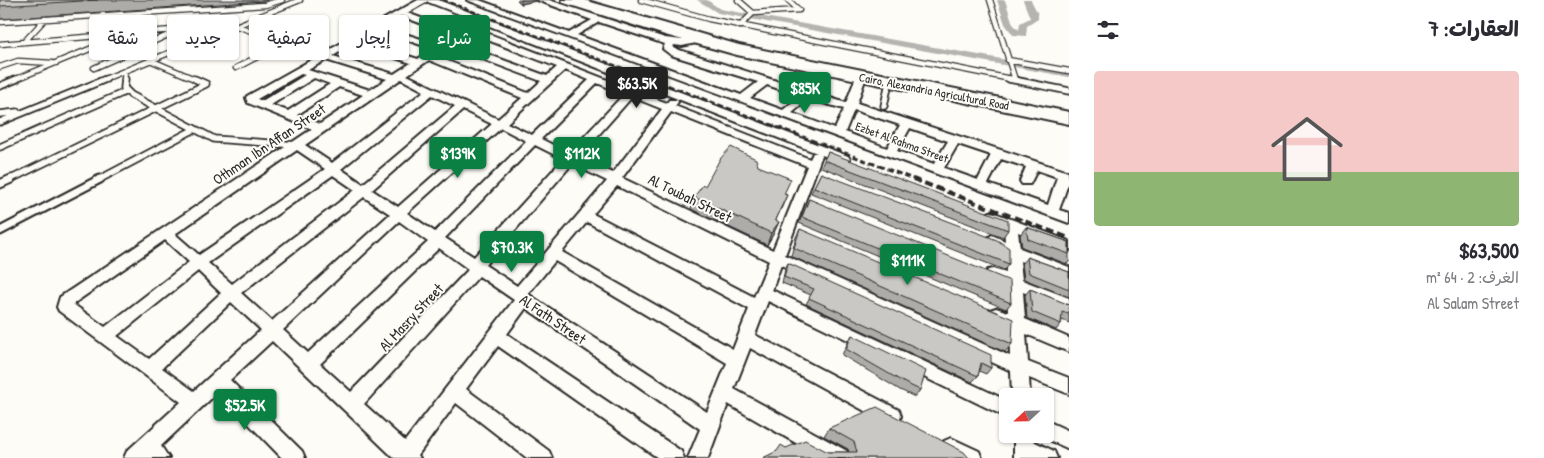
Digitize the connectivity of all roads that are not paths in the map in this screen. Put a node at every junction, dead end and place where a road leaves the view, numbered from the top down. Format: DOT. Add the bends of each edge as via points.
graph roads {
  1 [pos="282,0"];
  2 [pos="300,0"];
  3 [pos="424,0"];
  4 [pos="431,0"];
  5 [pos="471,0"];
  6 [pos="541,0"];
  7 [pos="569,0"];
  8 [pos="589,0"];
  9 [pos="641,0"];
  10 [pos="738,0"];
  11 [pos="788,0"];
  12 [pos="990,0"];
  13 [pos="400,13"];
  14 [pos="751,14"];
  15 [pos="396,15"];
  16 [pos="468,15"];
  17 [pos="419,18"];
  18 [pos="45,19"];
  19 [pos="599,19"];
  20 [pos="0,22"];
  21 [pos="239,23"];
  22 [pos="490,24"];
  23 [pos="741,24"];
  24 [pos="167,36"];
  25 [pos="569,36"];
  26 [pos="89,37"];
  27 [pos="490,40"];
  28 [pos="698,40"];
  29 [pos="24,42"];
  30 [pos="670,42"];
  31 [pos="0,44"];
  32 [pos="89,49"];
  33 [pos="329,57"];
  34 [pos="150,60"];
  35 [pos="251,60"];
  36 [pos="317,60"];
  37 [pos="422,60"];
  38 [pos="426,60"];
  39 [pos="487,60"];
  40 [pos="53,63"];
  41 [pos="1008,63"];
  42 [pos="564,66"];
  43 [pos="0,67"];
  44 [pos="94,68"];
  45 [pos="236,68"];
  46 [pos="299,70"];
  47 [pos="125,71"];
  48 [pos="1069,71"];
  49 [pos="313,75"];
  50 [pos="398,76"];
  51 [pos="861,76"];
  52 [pos="595,79"];
  53 [pos="548,80"];
  54 [pos="767,80"];
  55 [pos="1015,80"];
  56 [pos="338,83"];
  57 [pos="0,86"];
  58 [pos="888,87"];
  59 [pos="431,90"];
  60 [pos="1069,90"];
  61 [pos="126,91"];
  62 [pos="630,93"];
  63 [pos="371,94"];
  64 [pos="808,94"];
  65 [pos="678,96"];
  66 [pos="529,98"];
  67 [pos="742,99"];
  68 [pos="263,105"];
  69 [pos="463,105"];
  70 [pos="851,106"];
  71 [pos="884,106"];
  72 [pos="669,108"];
  73 [pos="158,109"];
  74 [pos="1069,110"];
  75 [pos="26,111"];
  76 [pos="0,114"];
  77 [pos="785,114"];
  78 [pos="289,115"];
  79 [pos="1069,118"];
  80 [pos="0,122"];
  81 [pos="500,123"];
  82 [pos="907,123"];
  83 [pos="321,128"];
  84 [pos="195,129"];
  85 [pos="838,134"];
  86 [pos="955,139"];
  87 [pos="534,140"];
  88 [pos="297,145"];
  89 [pos="0,148"];
  90 [pos="890,153"];
  91 [pos="998,153"];
  92 [pos="571,158"];
  93 [pos="816,164"];
  94 [pos="856,164"];
  95 [pos="1033,165"];
  96 [pos="333,169"];
  97 [pos="937,170"];
  98 [pos="1067,176"];
  99 [pos="614,180"];
  100 [pos="1026,181"];
  101 [pos="0,184"];
  102 [pos="981,186"];
  103 [pos="364,190"];
  104 [pos="801,196"];
  105 [pos="819,204"];
  106 [pos="975,210"];
  107 [pos="1052,212"];
  108 [pos="398,214"];
  109 [pos="585,215"];
  110 [pos="1069,218"];
  111 [pos="1011,224"];
  112 [pos="789,226"];
  113 [pos="0,231"];
  114 [pos="166,233"];
  115 [pos="807,234"];
  116 [pos="980,235"];
  117 [pos="438,240"];
  118 [pos="1069,246"];
  119 [pos="1013,250"];
  120 [pos="553,252"];
  121 [pos="776,258"];
  122 [pos="198,263"];
  123 [pos="477,267"];
  124 [pos="979,268"];
  125 [pos="1069,273"];
  126 [pos="1014,283"];
  127 [pos="231,293"];
  128 [pos="521,297"];
  129 [pos="760,299"];
  130 [pos="1069,305"];
  131 [pos="980,307"];
  132 [pos="1016,322"];
  133 [pos="272,330"];
  134 [pos="105,336"];
  135 [pos="497,336"];
  136 [pos="744,337"];
  137 [pos="1069,345"];
  138 [pos="736,359"];
  139 [pos="308,364"];
  140 [pos="1019,365"];
  141 [pos="150,369"];
  142 [pos="218,380"];
  143 [pos="1069,386"];
  144 [pos="1020,388"];
  145 [pos="455,391"];
  146 [pos="723,392"];
  147 [pos="195,402"];
  148 [pos="352,404"];
  149 [pos="999,406"];
  150 [pos="710,425"];
  151 [pos="910,425"];
  152 [pos="1054,433"];
  153 [pos="932,437"];
  154 [pos="1069,440"];
  155 [pos="1023,446"];
  156 [pos="154,451"];
  157 [pos="704,456"];
  158 [pos="407,457"];
  159 [pos="134,458"];
  160 [pos="296,458"];
  161 [pos="542,458"];
  162 [pos="674,458"];
  163 [pos="840,458"];
  164 [pos="972,458"];
  165 [pos="1047,458"];
  1 -- 18 [label="lane" via="265,5"];
  2 -- 21 [label="lane"];
  3 -- 13 [label="street"];
  4 -- 16 [label="street"];
  5 -- 25 [label="street, Ezbet Al Rahma Street"];
  6 -- 19 [label="street"];
  7 -- 28 [label="highway, Cairo, Alexandria Agricultural Road"];
  8 -- 74 [label="highway, Cairo, Alexandria Agricultural Road" via="759,47"];
  9 -- 23 [label="lane" via="692,15"];
  10 -- 14 [label="lane"];
  11 -- 14 [label="lane" via="799,10"];
  12 -- 41 [label="lane"];
  13 -- 15 [label="street"];
  13 -- 17 [label="street"];
  14 -- 23 [label="lane"];
  18 -- 20 [label="lane"];
  18 -- 29 [label="lane"];
  19 -- 25 [label="street"];
  19 -- 30 [label="street"];
  22 -- 65 [label="street"];
  23 -- 55 [label="lane"];
  24 -- 44 [label="lane"];
  25 -- 67 [label="street, Ezbet Al Rahma Street"];
  26 -- 29 [label="lane"];
  27 -- 42 [label="street"];
  28 -- 30 [label="street"];
  28 -- 51 [label="highway, Cairo, Alexandria Agricultural Road"];
  29 -- 31 [label="lane"];
  30 -- 54 [label="street" via="668,49 674,53"];
  32 -- 40 [label="lane"];
  33 -- 50 [label="street, Al Toubah Street"];
  34 -- 47 [label="lane"];
  34 -- 73 [label="lane" via="206,84"];
  35 -- 45 [label="lane"];
  36 -- 46 [label="street"];
  37 -- 50 [label="street, Othman Ibn Affan Street"];
  38 -- 66 [label="street"];
  39 -- 53 [label="street"];
  40 -- 43 [label="lane" via="18,61"];
  40 -- 57 [label="lane"];
  41 -- 48 [label="lane"];
  41 -- 55 [label="lane"];
  42 -- 52 [label="street"];
  42 -- 53 [label="street"];
  46 -- 49 [label="street"];
  46 -- 68 [label="street" via="254,96 252,100"];
  47 -- 61 [label="lane"];
  47 -- 75 [label="lane"];
  49 -- 56 [label="street"];
  49 -- 68 [label="street"];
  50 -- 59 [label="street, Al Toubah Street"];
  50 -- 63 [label="street, Othman Ibn Affan Street"];
  51 -- 70 [label="street"];
  51 -- 79 [label="highway, Cairo, Alexandria Agricultural Road"];
  52 -- 62 [label="street"];
  52 -- 87 [label="street"];
  53 -- 66 [label="street"];
  54 -- 64 [label="street"];
  54 -- 67 [label="street"];
  55 -- 60 [label="lane"];
  56 -- 63 [label="street"];
  56 -- 78 [label="street"];
  58 -- 71 [label="lane"];
  59 -- 69 [label="street, Al Toubah Street"];
  59 -- 96 [label="street"];
  61 -- 73 [label="lane"];
  61 -- 89 [label="lane"];
  62 -- 72 [label="street"];
  62 -- 92 [label="street, Al Masry Street"];
  63 -- 83 [label="street, Othman Ibn Affan Street"];
  64 -- 70 [label="street"];
  64 -- 77 [label="street"];
  65 -- 72 [label="street"];
  65 -- 93 [label="street"];
  66 -- 81 [label="street"];
  67 -- 77 [label="street, Ezbet Al Rahma Street"];
  68 -- 78 [label="street"];
  69 -- 81 [label="street, Al Toubah Street"];
  69 -- 103 [label="street"];
  70 -- 82 [label="street"];
  70 -- 85 [label="street"];
  72 -- 93 [label="street"];
  72 -- 99 [label="street"];
  73 -- 84 [label="lane"];
  73 -- 101 [label="lane"];
  75 -- 76 [label="lane"];
  75 -- 80 [label="lane"];
  77 -- 85 [label="street, Ezbet Al Rahma Street"];
  78 -- 83 [label="street"];
  81 -- 87 [label="street, Al Toubah Street"];
  81 -- 108 [label="street"];
  82 -- 86 [label="street"];
  82 -- 90 [label="street"];
  83 -- 88 [label="street, Othman Ibn Affan Street"];
  84 -- 88 [label="lane" via="221,140"];
  84 -- 113 [label="lane"];
  85 -- 90 [label="street, Ezbet Al Rahma Street"];
  86 -- 91 [label="street"];
  86 -- 97 [label="street"];
  87 -- 92 [label="street, Al Toubah Street"];
  87 -- 117 [label="street" via="443,230"];
  88 -- 96 [label="street, Al Fath Street"];
  88 -- 114 [label="street, Othman Ibn Affan Street"];
  90 -- 97 [label="street, Ezbet Al Rahma Street"];
  91 -- 95 [label="street"];
  91 -- 102 [label="street"];
  92 -- 99 [label="street, Al Toubah Street"];
  92 -- 123 [label="street, Al Masry Street" via="481,257"];
  93 -- 94 [label="street"];
  93 -- 104 [label="street"];
  95 -- 98 [label="street"];
  95 -- 100 [label="street"];
  96 -- 103 [label="street, Al Fath Street"];
  96 -- 122 [label="street"];
  97 -- 102 [label="street, Ezbet Al Rahma Street"];
  98 -- 107 [label="street"];
  99 -- 109 [label="street"];
  99 -- 121 [label="street, Al Toubah Street"];
  102 -- 107 [label="street, Ezbet Al Rahma Street"];
  103 -- 108 [label="street, Al Fath Street"];
  103 -- 127 [label="street"];
  104 -- 105 [label="street"];
  104 -- 112 [label="street"];
  106 -- 111 [label="street"];
  107 -- 110 [label="street, Ezbet Al Rahma Street"];
  108 -- 117 [label="street, Al Fath Street"];
  108 -- 133 [label="street"];
  109 -- 120 [label="street"];
  109 -- 129 [label="street"];
  111 -- 118 [label="street"];
  111 -- 119 [label="street"];
  112 -- 115 [label="street"];
  112 -- 121 [label="street"];
  114 -- 122 [label="street"];
  114 -- 134 [label="street, Othman Ibn Affan Street" via="66,301 65,308"];
  116 -- 119 [label="street"];
  117 -- 123 [label="street, Al Fath Street"];
  117 -- 139 [label="street"];
  119 -- 125 [label="street"];
  119 -- 126 [label="street"];
  120 -- 128 [label="street"];
  120 -- 138 [label="street"];
  121 -- 129 [label="street"];
  121 -- 140 [label="street, Al Toubah Street" via="990,355"];
  122 -- 127 [label="street"];
  122 -- 134 [label="street"];
  123 -- 128 [label="street, Al Fath Street"];
  123 -- 148 [label="street, Al Masry Street"];
  124 -- 126 [label="street"];
  126 -- 130 [label="street"];
  126 -- 132 [label="street"];
  127 -- 133 [label="street"];
  127 -- 141 [label="street"];
  128 -- 135 [label="street"];
  128 -- 150 [label="street, Al Fath Street"];
  129 -- 136 [label="street"];
  129 -- 149 [label="street"];
  131 -- 132 [label="street"];
  132 -- 137 [label="street"];
  132 -- 140 [label="street"];
  133 -- 139 [label="street"];
  133 -- 142 [label="street"];
  134 -- 141 [label="street"];
  135 -- 145 [label="street"];
  135 -- 162 [label="street"];
  136 -- 138 [label="street"];
  136 -- 151 [label="street"];
  138 -- 146 [label="street"];
  139 -- 148 [label="street"];
  140 -- 143 [label="street, Al Toubah Street"];
  140 -- 144 [label="street"];
  141 -- 147 [label="street"];
  142 -- 147 [label="street"];
  142 -- 160 [label="street"];
  145 -- 158 [label="street"];
  145 -- 161 [label="street"];
  146 -- 150 [label="street"];
  146 -- 163 [label="street"];
  147 -- 156 [label="street"];
  148 -- 158 [label="street"];
  150 -- 157 [label="street"];
  152 -- 154 [label="street"];
  153 -- 164 [label="street"];
  155 -- 165 [label="street"];
  156 -- 159 [label="street"];
}
